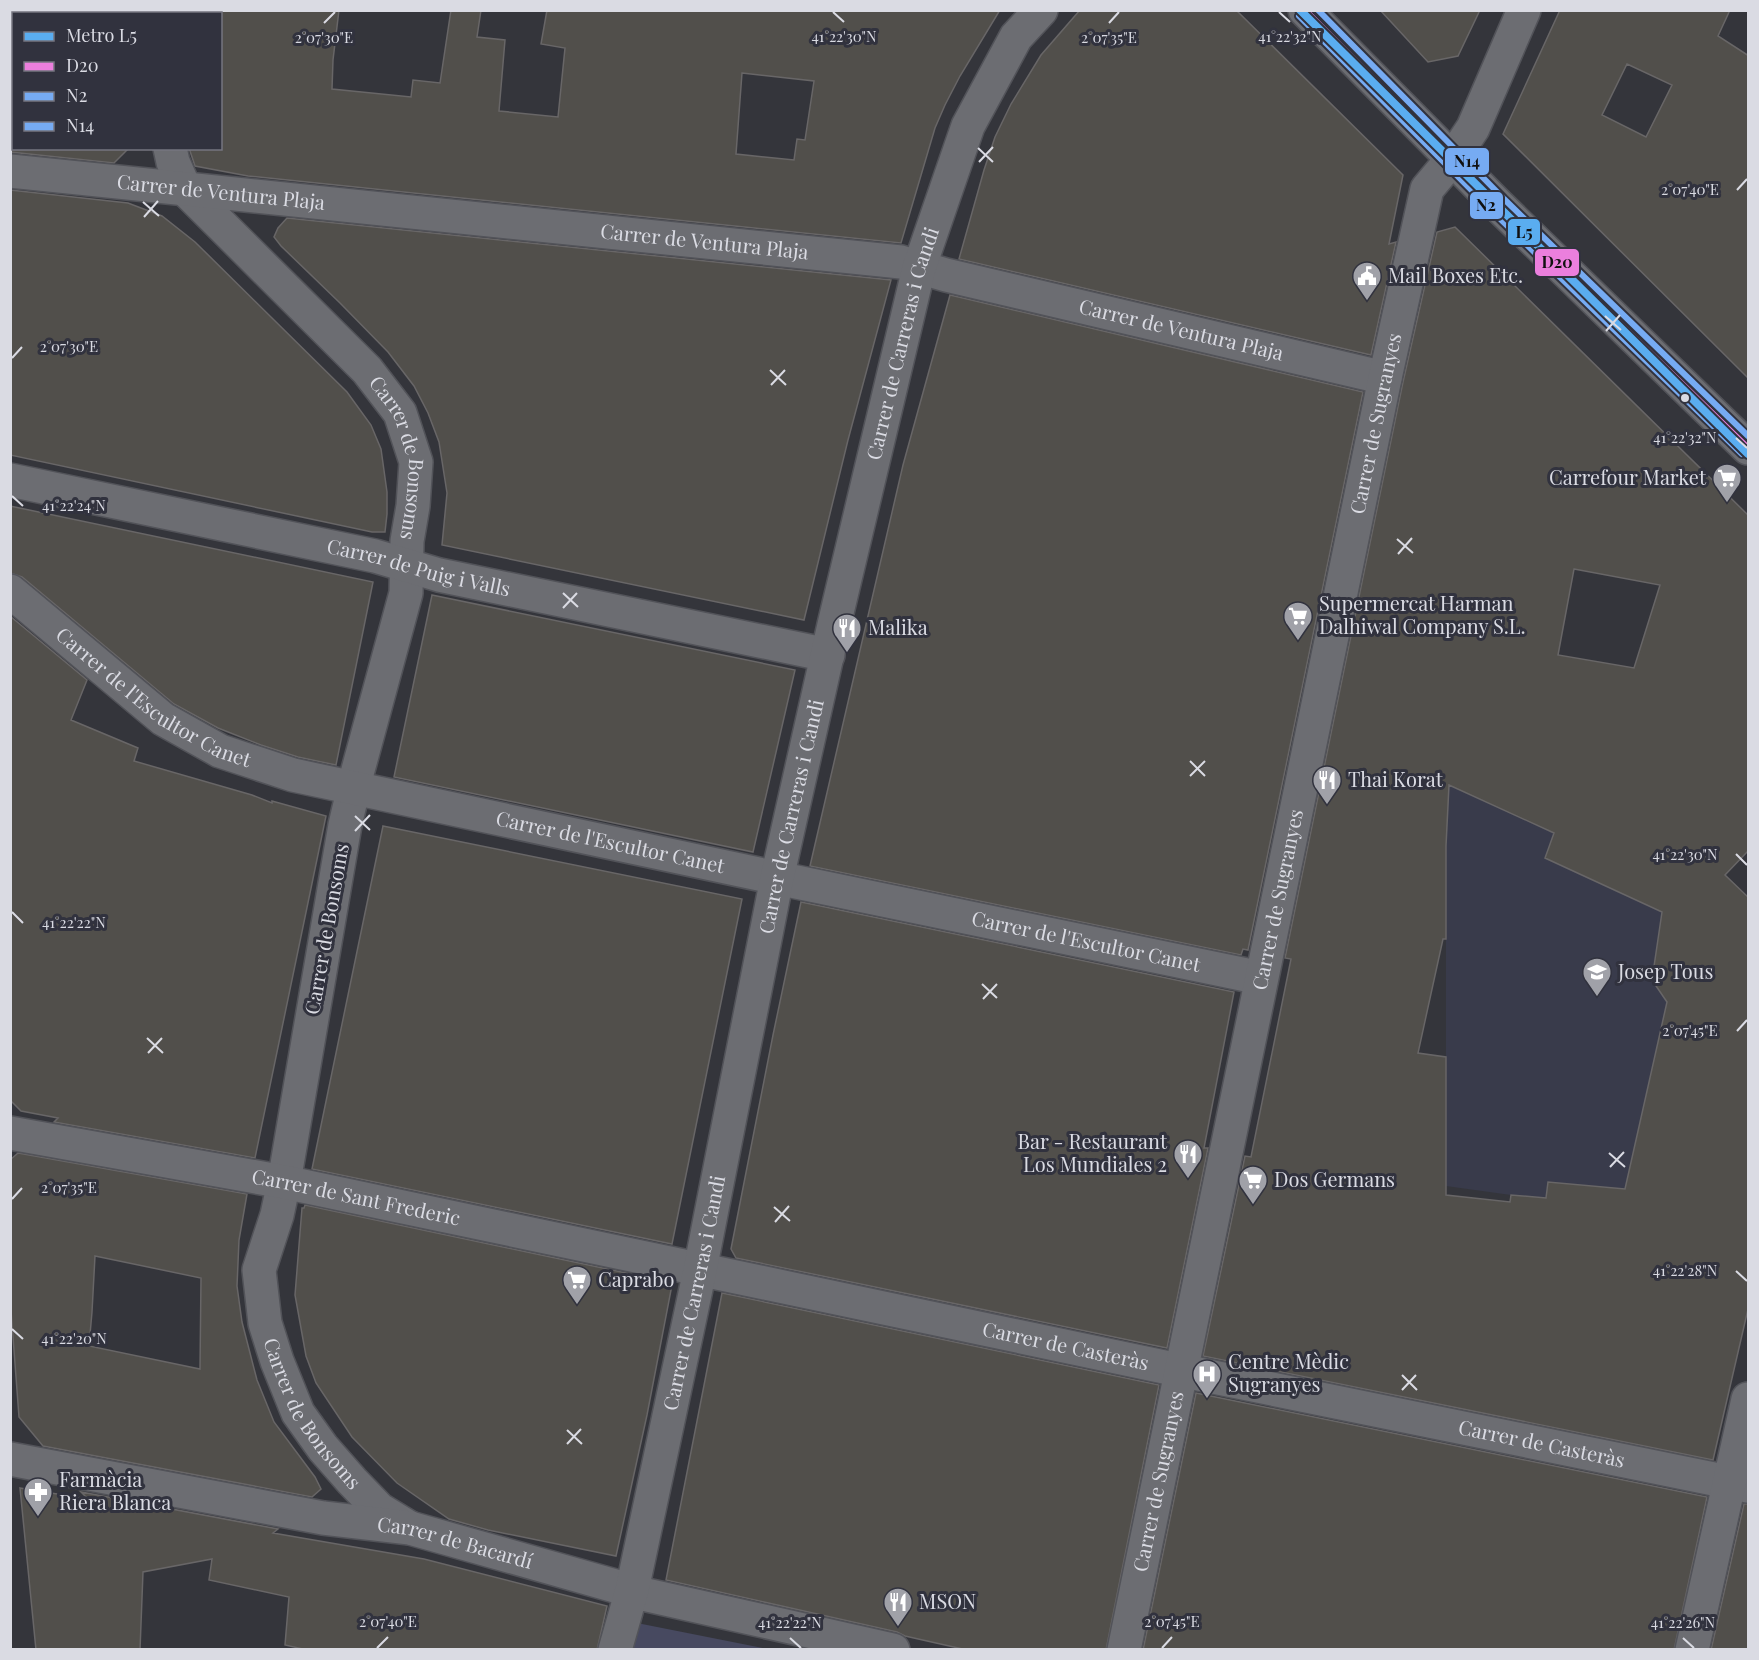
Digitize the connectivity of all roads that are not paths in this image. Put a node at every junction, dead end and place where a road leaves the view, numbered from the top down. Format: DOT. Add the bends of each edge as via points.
graph roads {
  1 [pos="1041,10"];
  2 [pos="1305,10"];
  3 [pos="1524,10"];
  4 [pos="171,150"];
  5 [pos="1453,158"];
  6 [pos="10,171"];
  7 [pos="185,189"];
  8 [pos="920,268"];
  9 [pos="1385,378"];
  10 [pos="1749,448"];
  11 [pos="10,480"];
  12 [pos="407,566"];
  13 [pos="10,591"];
  14 [pos="828,655"];
  15 [pos="353,788"];
  16 [pos="777,878"];
  17 [pos="1261,978"];
  18 [pos="10,1133"];
  19 [pos="284,1182"];
  20 [pos="700,1270"];
  21 [pos="1181,1371"];
  22 [pos="1749,1399"];
  23 [pos="10,1459"];
  24 [pos="1739,1484"];
  25 [pos="410,1528"];
  26 [pos="632,1590"];
  27 [pos="615,1650"];
  28 [pos="893,1650"];
  29 [pos="1124,1650"];
  30 [pos="1692,1650"];
  1 -- 8 [label="street, Carrer de Carreras i Candi" via="1016,37 968,126"];
  2 -- 5 [label="street"];
  3 -- 5 [label="street, Carrer de Sugranyes" via="1473,128"];
  4 -- 7 [label="street"];
  5 -- 9 [label="street, Carrer de Sugranyes" via="1427,189"];
  5 -- 10 [label="street"];
  6 -- 7 [label="street, Carrer de Ventura Plaja"];
  7 -- 8 [label="street, Carrer de Ventura Plaja" via="901,262"];
  7 -- 12 [label="street, Carrer de Bonsoms" via="367,370 400,413 416,462"];
  8 -- 9 [label="street, Carrer de Ventura Plaja"];
  8 -- 14 [label="street, Carrer de Carreras i Candi"];
  9 -- 17 [label="street, Carrer de Sugranyes"];
  11 -- 12 [label="street, Carrer de Puig i Valls"];
  12 -- 14 [label="street, Carrer de Puig i Valls"];
  12 -- 15 [label="street, Carrer de Bonsoms" via="406,593"];
  13 -- 15 [label="street, Carrer de l'Escultor Canet" via="163,719 220,751 293,775"];
  14 -- 16 [label="street, Carrer de Carreras i Candi"];
  15 -- 16 [label="street, Carrer de l'Escultor Canet"];
  15 -- 19 [label="street, Carrer de Bonsoms"];
  16 -- 17 [label="street, Carrer de l'Escultor Canet"];
  16 -- 20 [label="street, Carrer de Carreras i Candi"];
  17 -- 21 [label="street, Carrer de Sugranyes"];
  18 -- 19 [label="street, Carrer de Sant Frederic"];
  19 -- 20 [label="street, Carrer de Sant Frederic"];
  19 -- 25 [label="street, Carrer de Bonsoms" via="260,1270 265,1323 277,1361 298,1413 323,1448 379,1509"];
  20 -- 21 [label="street, Carrer de Casteràs"];
  20 -- 26 [label="street, Carrer de Carreras i Candi"];
  21 -- 24 [label="street, Carrer de Casteràs"];
  21 -- 29 [label="street, Carrer de Sugranyes"];
  22 -- 24 [label="street"];
  23 -- 25 [label="street, Carrer de Bacardí" via="322,1518"];
  24 -- 30 [label="street"];
  25 -- 26 [label="street, Carrer de Bacardí"];
  26 -- 27 [label="street, Carrer de Carreras i Candi"];
  26 -- 28 [label="street, Carrer de Bacardí"];
}
